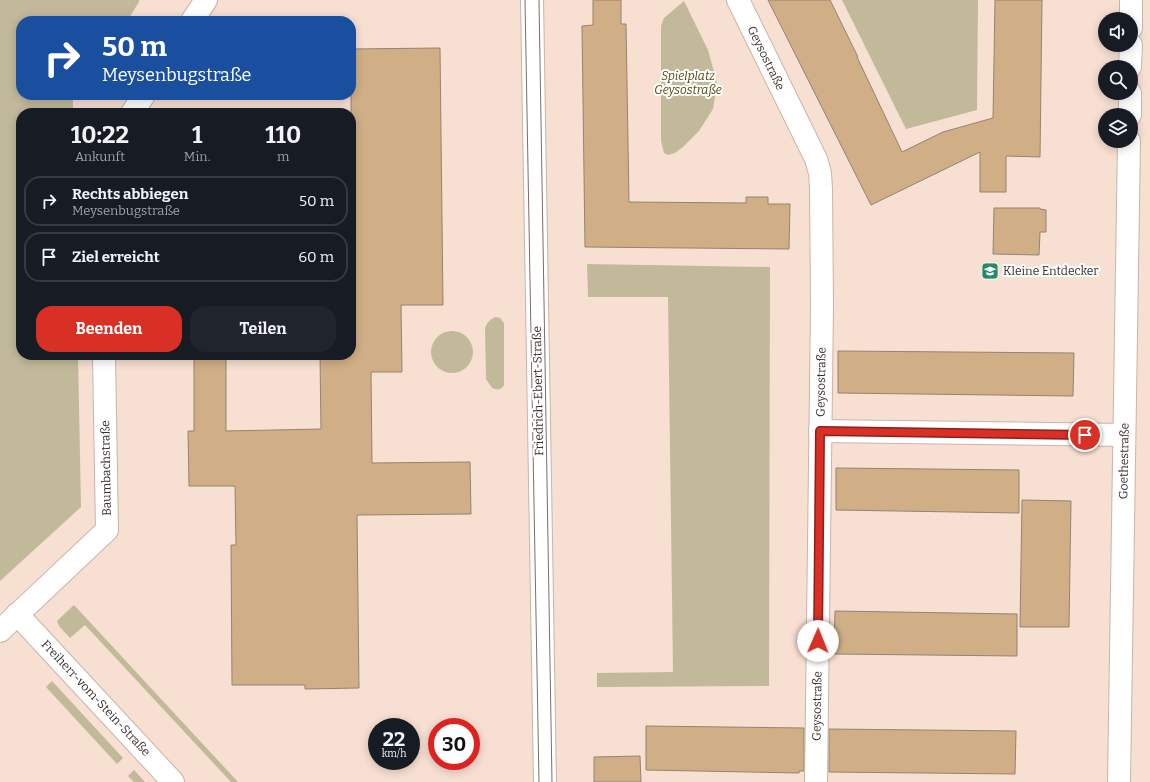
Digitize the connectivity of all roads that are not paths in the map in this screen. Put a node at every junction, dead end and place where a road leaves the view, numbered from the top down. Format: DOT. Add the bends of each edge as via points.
graph roads {
  1 [pos="206,0"];
  2 [pos="532,0"];
  3 [pos="738,0"];
  4 [pos="1132,0"];
  5 [pos="1132,12"];
  6 [pos="195,16"];
  7 [pos="1129,148"];
  8 [pos="104,360"];
  9 [pos="820,431"];
  10 [pos="1124,435"];
  11 [pos="18,614"];
  12 [pos="0,631"];
  13 [pos="173,782"];
  14 [pos="545,782"];
  15 [pos="816,782"];
  16 [pos="1119,782"];
  1 -- 6 [label="street"];
  2 -- 14 [label="street, Friedrich-Ebert-Straße"];
  3 -- 9 [label="street, Geysostraße" via="816,159 820,173"];
  4 -- 5 [label="street"];
  7 -- 10 [label="street, Goethestraße"];
  8 -- 11 [label="street, Baumbachstraße" via="107,530"];
  9 -- 10 [label="street"];
  9 -- 15 [label="street, Geysostraße"];
  10 -- 16 [label="street, Goethestraße"];
  11 -- 12 [label="street, Baumbachstraße"];
  11 -- 13 [label="street, Freiherr-vom-Stein-Straße"];
}
